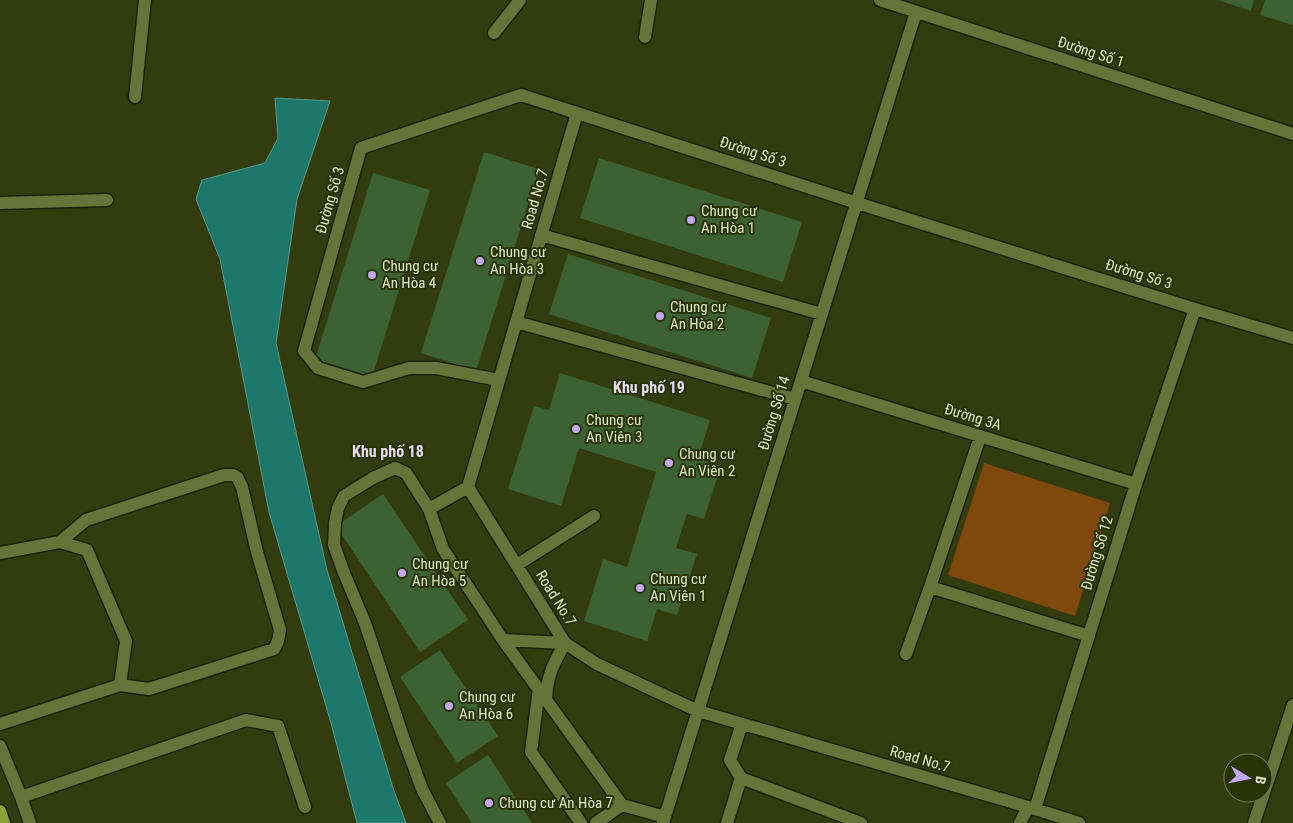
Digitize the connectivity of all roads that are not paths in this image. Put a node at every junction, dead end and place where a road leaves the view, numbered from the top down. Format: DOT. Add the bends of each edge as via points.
graph roads {
  1 [pos="145,0"];
  2 [pos="520,0"];
  3 [pos="651,0"];
  4 [pos="880,0"];
  5 [pos="916,12"];
  6 [pos="494,33"];
  7 [pos="646,37"];
  8 [pos="135,97"];
  9 [pos="577,113"];
  10 [pos="1293,134"];
  11 [pos="107,200"];
  12 [pos="0,203"];
  13 [pos="857,203"];
  14 [pos="542,234"];
  15 [pos="1195,308"];
  16 [pos="822,314"];
  17 [pos="516,322"];
  18 [pos="1293,338"];
  19 [pos="499,380"];
  20 [pos="801,381"];
  21 [pos="796,399"];
  22 [pos="980,437"];
  23 [pos="1136,484"];
  24 [pos="468,487"];
  25 [pos="429,508"];
  26 [pos="594,516"];
  27 [pos="60,542"];
  28 [pos="0,552"];
  29 [pos="516,565"];
  30 [pos="930,586"];
  31 [pos="1089,636"];
  32 [pos="503,640"];
  33 [pos="565,643"];
  34 [pos="906,654"];
  35 [pos="120,685"];
  36 [pos="542,693"];
  37 [pos="1293,705"];
  38 [pos="698,711"];
  39 [pos="0,724"];
  40 [pos="742,724"];
  41 [pos="0,746"];
  42 [pos="741,778"];
  43 [pos="21,797"];
  44 [pos="622,805"];
  45 [pos="305,806"];
  46 [pos="1031,808"];
  47 [pos="0,810"];
  48 [pos="664,820"];
  49 [pos="4,823"];
  50 [pos="30,823"];
  51 [pos="440,823"];
  52 [pos="581,823"];
  53 [pos="596,823"];
  54 [pos="727,823"];
  55 [pos="861,823"];
  56 [pos="1020,823"];
  57 [pos="1078,823"];
  58 [pos="1254,823"];
  1 -- 8 [label="street"];
  2 -- 6 [label="street"];
  3 -- 7 [label="street"];
  4 -- 5 [label="street, Đường Số 1"];
  5 -- 10 [label="street, Đường Số 1"];
  5 -- 13 [label="street, Đường Số 14"];
  9 -- 13 [label="street, Đường Số 3"];
  9 -- 14 [label="street, Road No.7"];
  9 -- 19 [label="street, Đường Số 3" via="521,95 362,148 304,351 318,368 363,382 409,368 436,368"];
  11 -- 12 [label="street"];
  13 -- 15 [label="street, Đường Số 3"];
  13 -- 16 [label="street, Đường Số 14"];
  14 -- 16 [label="street"];
  14 -- 17 [label="street, Road No.7"];
  15 -- 18 [label="street, Đường Số 3"];
  15 -- 23 [label="street, Đường Số 12"];
  16 -- 20 [label="street, Đường Số 14"];
  17 -- 19 [label="street, Road No.7"];
  17 -- 21 [label="street"];
  19 -- 24 [label="street, Road No.7"];
  20 -- 21 [label="street, Đường Số 14"];
  20 -- 22 [label="street, Đường 3A"];
  21 -- 38 [label="street, Đường Số 14"];
  22 -- 23 [label="street, Đường 3A"];
  22 -- 30 [label="street"];
  23 -- 31 [label="street, Đường Số 12"];
  24 -- 25 [label="street"];
  24 -- 29 [label="street, Road No.7"];
  25 -- 32 [label="street" via="443,549"];
  25 -- 51 [label="street" via="406,473 395,468 344,496 338,508 334,546 365,623 402,737"];
  26 -- 29 [label="street"];
  27 -- 28 [label="street"];
  27 -- 35 [label="street" via="87,550 126,641"];
  27 -- 35 [label="street" via="86,520 224,475 238,477 280,630 274,649 149,689"];
  29 -- 33 [label="street, Road No.7"];
  30 -- 31 [label="street"];
  30 -- 34 [label="street"];
  31 -- 46 [label="street, Đường Số 12"];
  32 -- 33 [label="street"];
  32 -- 36 [label="street"];
  33 -- 36 [label="street" via="552,665"];
  33 -- 38 [label="street, Road No.7" via="597,664"];
  35 -- 39 [label="street"];
  36 -- 44 [label="street"];
  36 -- 52 [label="street" via="531,752"];
  37 -- 58 [label="street"];
  38 -- 40 [label="street, Road No.7"];
  38 -- 48 [label="street, Đường Số 14"];
  40 -- 42 [label="street" via="730,760"];
  40 -- 46 [label="street, Road No.7"];
  41 -- 43 [label="street"];
  42 -- 54 [label="street"];
  42 -- 55 [label="street"];
  43 -- 45 [label="street" via="246,720 278,726"];
  43 -- 50 [label="street"];
  44 -- 48 [label="street"];
  44 -- 53 [label="street"];
  46 -- 56 [label="street, Đường Số 12"];
  46 -- 57 [label="street, Road No.7"];
  47 -- 49 [label="main road"];
}
